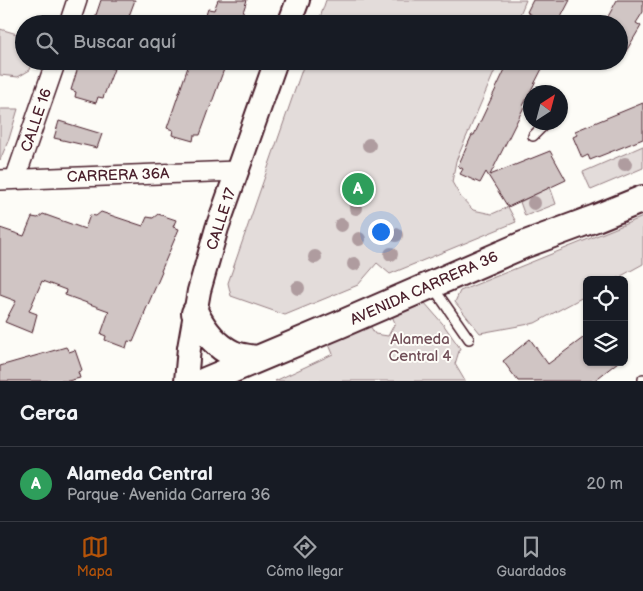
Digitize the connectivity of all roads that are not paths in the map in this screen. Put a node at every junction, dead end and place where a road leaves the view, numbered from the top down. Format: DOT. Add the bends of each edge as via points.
graph roads {
  1 [pos="77,0"];
  2 [pos="298,0"];
  3 [pos="72,15"];
  4 [pos="292,15"];
  5 [pos="52,70"];
  6 [pos="273,70"];
  7 [pos="539,130"];
  8 [pos="533,136"];
  9 [pos="237,171"];
  10 [pos="8,180"];
  11 [pos="643,199"];
  12 [pos="431,284"];
  13 [pos="195,313"];
  14 [pos="470,339"];
  15 [pos="256,359"];
  16 [pos="186,381"];
  17 [pos="205,381"];
  1 -- 3 [label="street"];
  2 -- 4 [label="street"];
  5 -- 10 [label="street, CALLE 16"];
  6 -- 9 [label="street, CALLE 17"];
  7 -- 8 [label="lane"];
  9 -- 10 [label="street, CARRERA 36A"];
  9 -- 13 [label="street, CALLE 17" via="208,260"];
  11 -- 12 [label="main road, AVENIDA CARRERA 36"];
  12 -- 14 [label="lane"];
  12 -- 15 [label="main road, AVENIDA CARRERA 36"];
  13 -- 15 [label="main road" via="201,326 224,349"];
  13 -- 16 [label="street, CALLE 17"];
  15 -- 17 [label="main road, AVENIDA CARRERA 36"];
}
